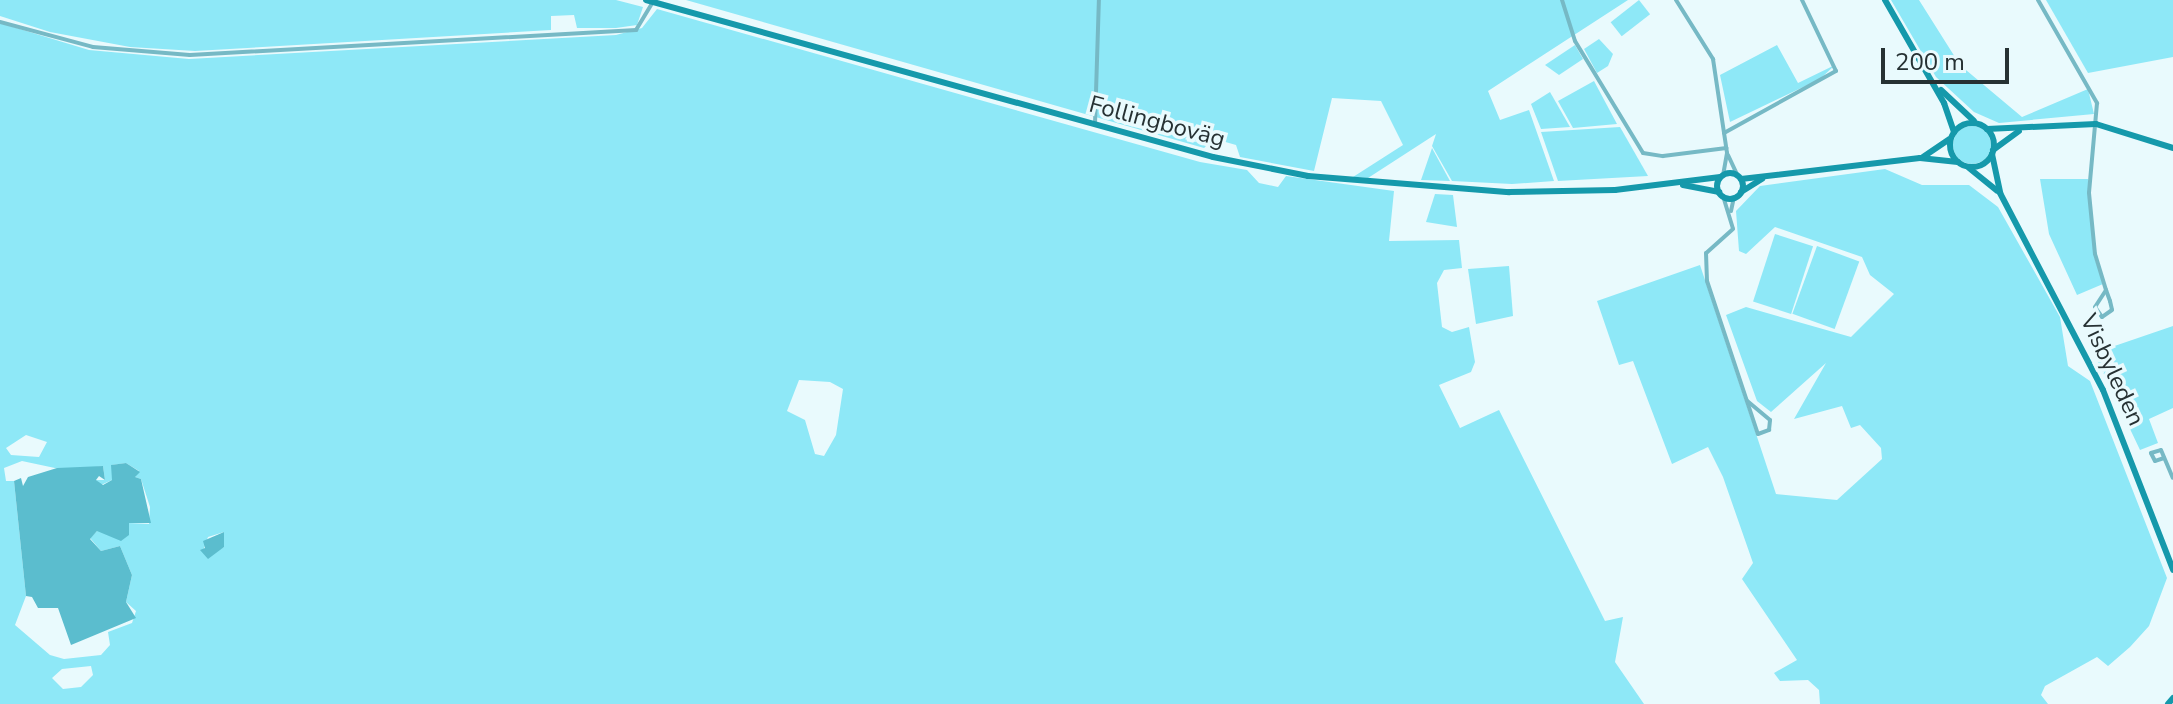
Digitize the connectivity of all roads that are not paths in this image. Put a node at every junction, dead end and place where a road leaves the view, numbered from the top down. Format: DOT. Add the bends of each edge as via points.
graph roads {
  1 [pos="1099,0"];
  2 [pos="1562,0"];
  3 [pos="1676,0"];
  4 [pos="1802,0"];
  5 [pos="1885,0"];
  6 [pos="2038,0"];
  7 [pos="650,1"];
  8 [pos="0,22"];
  9 [pos="1931,78"];
  10 [pos="1977,123"];
  11 [pos="1095,124"];
  12 [pos="2096,124"];
  13 [pos="1987,129"];
  14 [pos="2022,129"];
  15 [pos="1724,133"];
  16 [pos="1952,136"];
  17 [pos="2173,148"];
  18 [pos="1726,150"];
  19 [pos="1992,152"];
  20 [pos="1920,158"];
  21 [pos="1958,162"];
  22 [pos="1966,166"];
  23 [pos="1776,173"];
  24 [pos="1722,176"];
  25 [pos="1739,178"];
  26 [pos="1671,184"];
  27 [pos="2000,193"];
  28 [pos="1721,194"];
  29 [pos="1738,195"];
  30 [pos="1731,213"];
  31 [pos="2106,290"];
  32 [pos="1747,401"];
  33 [pos="2164,458"];
  34 [pos="2173,478"];
  35 [pos="2173,570"];
  36 [pos="2173,698"];
  37 [pos="2168,704"];
  1 -- 11 [label="street"];
  2 -- 18 [label="street" via="1575,41 1643,153"];
  3 -- 15 [label="street" via="1713,59"];
  4 -- 15 [label="street" via="1836,71"];
  5 -- 9 [label="main road"];
  6 -- 12 [label="street" via="2094,94"];
  7 -- 8 [label="street" via="636,30 204,55 125,53"];
  7 -- 11 [label="main road, Follingboväg"];
  9 -- 10 [label="main road"];
  9 -- 16 [label="main road"];
  10 -- 13 [label="main road"];
  10 -- 16 [label="main road"];
  11 -- 26 [label="main road, Follingboväg" via="1213,157 1354,183 1509,192"];
  12 -- 14 [label="main road"];
  12 -- 17 [label="main road"];
  12 -- 31 [label="street" via="2089,193 2095,254"];
  13 -- 14 [label="main road"];
  13 -- 19 [label="main road"];
  14 -- 19 [label="main road"];
  15 -- 18 [label="street"];
  16 -- 20 [label="main road"];
  16 -- 21 [label="main road"];
  18 -- 24 [label="street"];
  18 -- 25 [label="street"];
  19 -- 22 [label="main road" via="1981,165"];
  19 -- 27 [label="main road, Visbyleden"];
  20 -- 21 [label="main road"];
  20 -- 23 [label="main road"];
  21 -- 22 [label="main road"];
  22 -- 27 [label="main road, Visbyleden"];
  23 -- 25 [label="main road"];
  23 -- 29 [label="main road"];
  24 -- 25 [label="main road, Follingboväg"];
  24 -- 26 [label="main road, Follingboväg"];
  24 -- 28 [label="main road"];
  25 -- 29 [label="main road"];
  26 -- 28 [label="main road, Follingboväg"];
  27 -- 35 [label="main road, Visbyleden" via="2103,390"];
  28 -- 29 [label="main road, Follingboväg"];
  28 -- 30 [label="street"];
  29 -- 30 [label="street"];
  30 -- 32 [label="street" via="1732,232 1710,247 1704,263"];
  31 -- 31 [label="street" via="2095,307 2102,317 2112,310"];
  32 -- 32 [label="street" via="1770,420 1769,430 1758,434"];
  33 -- 34 [label="street"];
  36 -- 37 [label="main road"];
}
